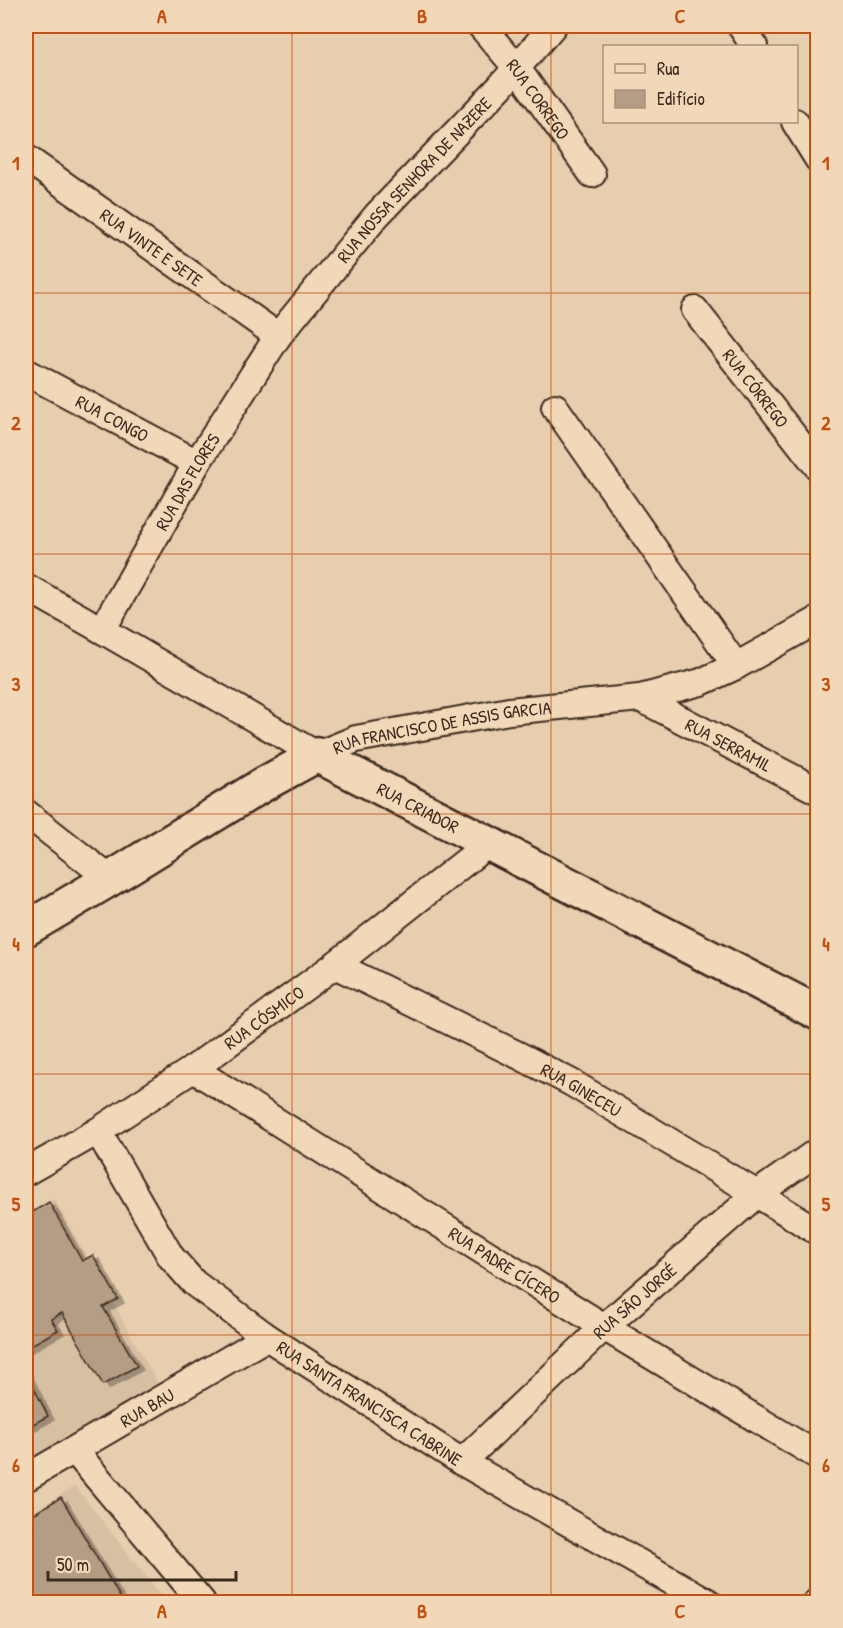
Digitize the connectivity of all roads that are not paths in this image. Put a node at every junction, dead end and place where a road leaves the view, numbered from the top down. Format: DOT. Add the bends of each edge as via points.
graph roads {
  1 [pos="481,26"];
  2 [pos="553,26"];
  3 [pos="741,26"];
  4 [pos="753,45"];
  5 [pos="516,67"];
  6 [pos="796,123"];
  7 [pos="26,158"];
  8 [pos="818,159"];
  9 [pos="592,174"];
  10 [pos="695,310"];
  11 [pos="278,336"];
  12 [pos="26,372"];
  13 [pos="555,407"];
  14 [pos="197,463"];
  15 [pos="818,467"];
  16 [pos="26,587"];
  17 [pos="818,620"];
  18 [pos="102,630"];
  19 [pos="736,666"];
  20 [pos="640,698"];
  21 [pos="317,755"];
  22 [pos="818,791"];
  23 [pos="26,813"];
  24 [pos="488,844"];
  25 [pos="110,879"];
  26 [pos="26,929"];
  27 [pos="335,965"];
  28 [pos="818,1013"];
  29 [pos="193,1069"];
  30 [pos="98,1131"];
  31 [pos="818,1151"];
  32 [pos="26,1172"];
  33 [pos="757,1194"];
  34 [pos="818,1232"];
  35 [pos="604,1327"];
  36 [pos="267,1337"];
  37 [pos="75,1450"];
  38 [pos="818,1456"];
  39 [pos="462,1462"];
  40 [pos="26,1478"];
  41 [pos="202,1602"];
  42 [pos="708,1602"];
  1 -- 5 [label="street, RUA CORREGO"];
  2 -- 5 [label="street, RUA NOSSA SENHORA DE NAZERE"];
  3 -- 4 [label="street"];
  5 -- 9 [label="street, RUA CORREGO"];
  5 -- 11 [label="street, RUA NOSSA SENHORA DE NAZERE" via="377,215"];
  6 -- 8 [label="street"];
  7 -- 11 [label="street, RUA VINTE E SETE"];
  10 -- 15 [label="street, RUA CÓRREGO"];
  11 -- 14 [label="street, RUA DAS FLORES"];
  12 -- 14 [label="street, RUA CONGO"];
  13 -- 19 [label="street"];
  14 -- 18 [label="street, RUA DAS FLORES"];
  16 -- 18 [label="street, RUA CRIADOR"];
  17 -- 19 [label="street, RUA FRANCISCO DE ASSIS GARCIA"];
  18 -- 21 [label="street, RUA CRIADOR"];
  19 -- 20 [label="street, RUA FRANCISCO DE ASSIS GARCIA" via="701,682"];
  20 -- 21 [label="street, RUA FRANCISCO DE ASSIS GARCIA" via="475,716 356,739"];
  20 -- 22 [label="street, RUA SERRAMIL"];
  21 -- 24 [label="street, RUA CRIADOR"];
  21 -- 25 [label="street, RUA FRANCISCO DE ASSIS GARCIA"];
  23 -- 25 [label="street"];
  24 -- 27 [label="street, RUA CÓSMICO"];
  24 -- 28 [label="street, RUA CRIADOR"];
  25 -- 26 [label="street, RUA FRANCISCO DE ASSIS GARCIA"];
  27 -- 29 [label="street, RUA CÓSMICO"];
  27 -- 33 [label="street, RUA GINECEU" via="572,1083"];
  29 -- 30 [label="street, RUA CÓSMICO"];
  29 -- 35 [label="street, RUA PADRE CÍCERO"];
  30 -- 32 [label="street, RUA CÓSMICO"];
  30 -- 36 [label="street, RUA SANTA FRANCISCA CABRINE" via="171,1257 194,1283"];
  31 -- 33 [label="street, RUA SÃO JORGÉ"];
  33 -- 34 [label="street, RUA GINECEU"];
  33 -- 35 [label="street, RUA SÃO JORGÉ"];
  35 -- 38 [label="street, RUA PADRE CÍCERO"];
  35 -- 39 [label="street, RUA SÃO JORGÉ"];
  36 -- 37 [label="street, RUA BAU"];
  36 -- 39 [label="street, RUA SANTA FRANCISCA CABRINE"];
  37 -- 40 [label="street, RUA BAU"];
  37 -- 41 [label="street"];
  39 -- 42 [label="street, RUA SANTA FRANCISCA CABRINE"];
}
